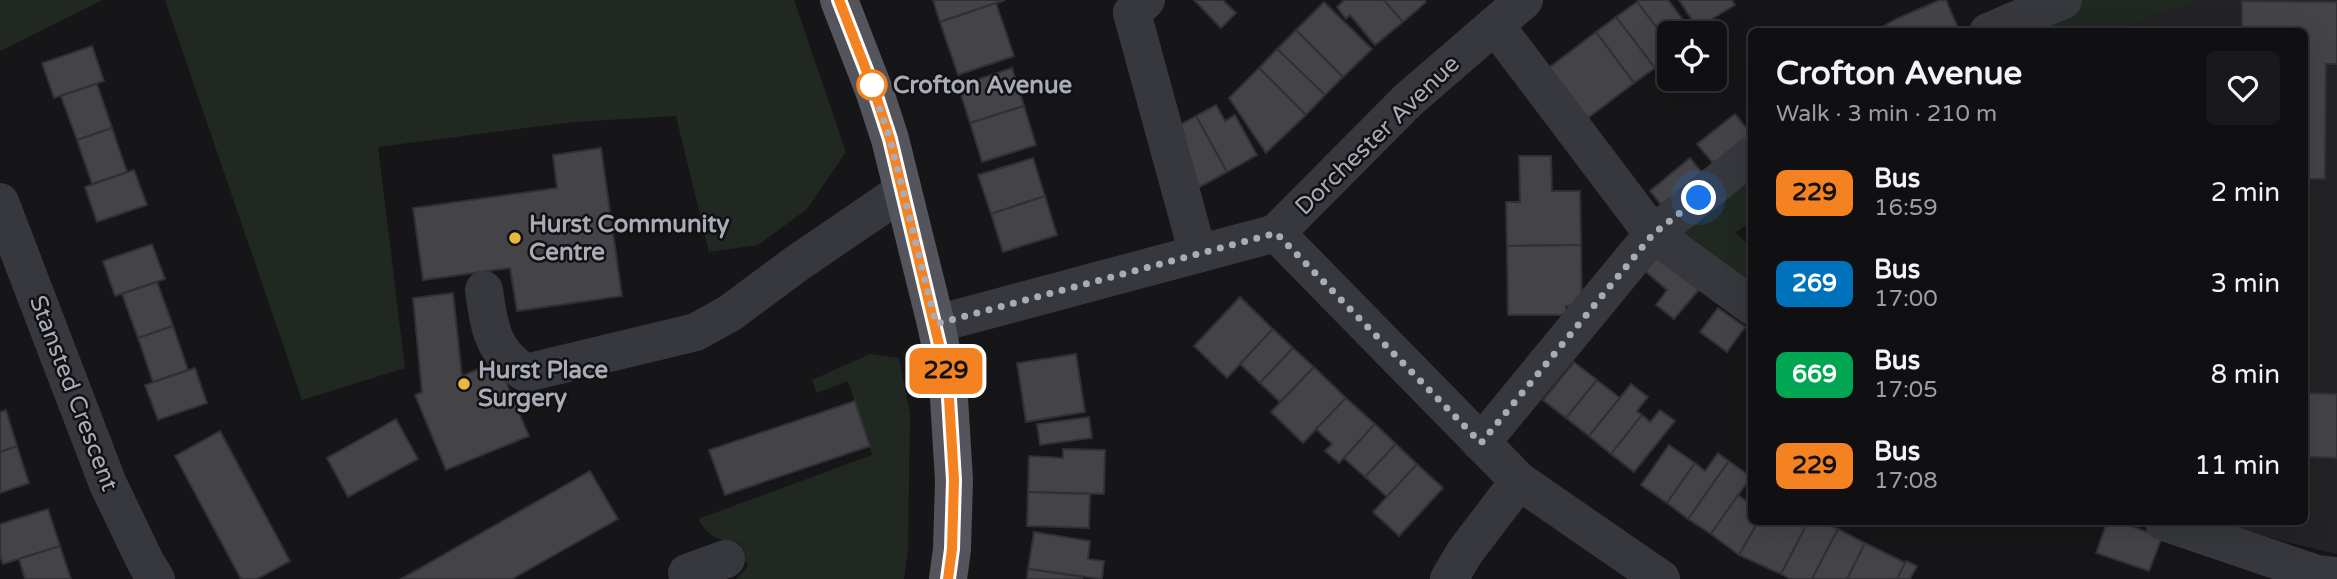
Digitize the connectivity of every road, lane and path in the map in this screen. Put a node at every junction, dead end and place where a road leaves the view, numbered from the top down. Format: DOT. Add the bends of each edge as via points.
graph roads {
  1 [pos="839,0"];
  2 [pos="1146,0"];
  3 [pos="1524,0"];
  4 [pos="2063,0"];
  5 [pos="1495,25"];
  6 [pos="1997,28"];
  7 [pos="1748,158"];
  8 [pos="903,191"];
  9 [pos="0,202"];
  10 [pos="1276,233"];
  11 [pos="1653,234"];
  12 [pos="1198,254"];
  13 [pos="484,290"];
  14 [pos="1748,303"];
  15 [pos="936,324"];
  16 [pos="1481,443"];
  17 [pos="1519,481"];
  18 [pos="2173,525"];
  19 [pos="726,559"];
  20 [pos="2337,576"];
  21 [pos="156,579"];
  22 [pos="690,579"];
  23 [pos="948,579"];
  24 [pos="1449,579"];
  25 [pos="1661,579"];
  1 -- 8 [label="main road" via="875,93"];
  2 -- 12 [label="street" via="1132,13"];
  3 -- 5 [label="street, Dorchester Avenue"];
  4 -- 6 [label="street"];
  5 -- 10 [label="street, Dorchester Avenue" via="1408,100"];
  5 -- 11 [label="street"];
  7 -- 11 [label="street"];
  8 -- 13 [label="street" via="712,324 687,335 600,356 526,373 511,364 489,326"];
  8 -- 15 [label="main road"];
  9 -- 21 [label="street, Stansted Crescent" via="108,484"];
  10 -- 12 [label="street, Dorchester Avenue"];
  10 -- 16 [label="street"];
  11 -- 14 [label="street"];
  11 -- 16 [label="street"];
  12 -- 15 [label="street, Dorchester Avenue"];
  15 -- 23 [label="main road" via="948,382 954,480"];
  16 -- 17 [label="street"];
  17 -- 24 [label="street"];
  17 -- 25 [label="street"];
  18 -- 20 [label="street" via="2317,574"];
  19 -- 22 [label="street" via="687,573"];
}
